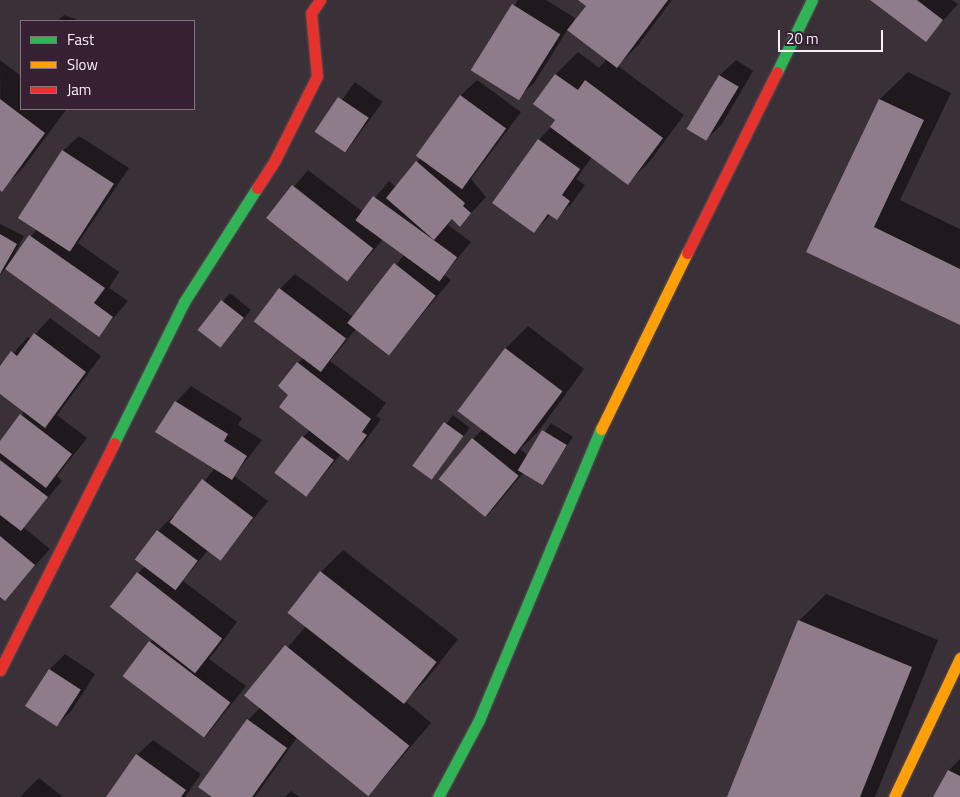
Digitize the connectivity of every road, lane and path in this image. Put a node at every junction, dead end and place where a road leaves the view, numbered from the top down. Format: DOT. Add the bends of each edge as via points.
graph roads {
  1 [pos="320,0"];
  2 [pos="812,0"];
  3 [pos="960,658"];
  4 [pos="0,670"];
  5 [pos="438,797"];
  6 [pos="894,797"];
  1 -- 4 [label="street" via="311,13 317,76 275,160 184,302"];
  2 -- 5 [label="street" via="612,404 479,720"];
  3 -- 6 [label="street"];
}
